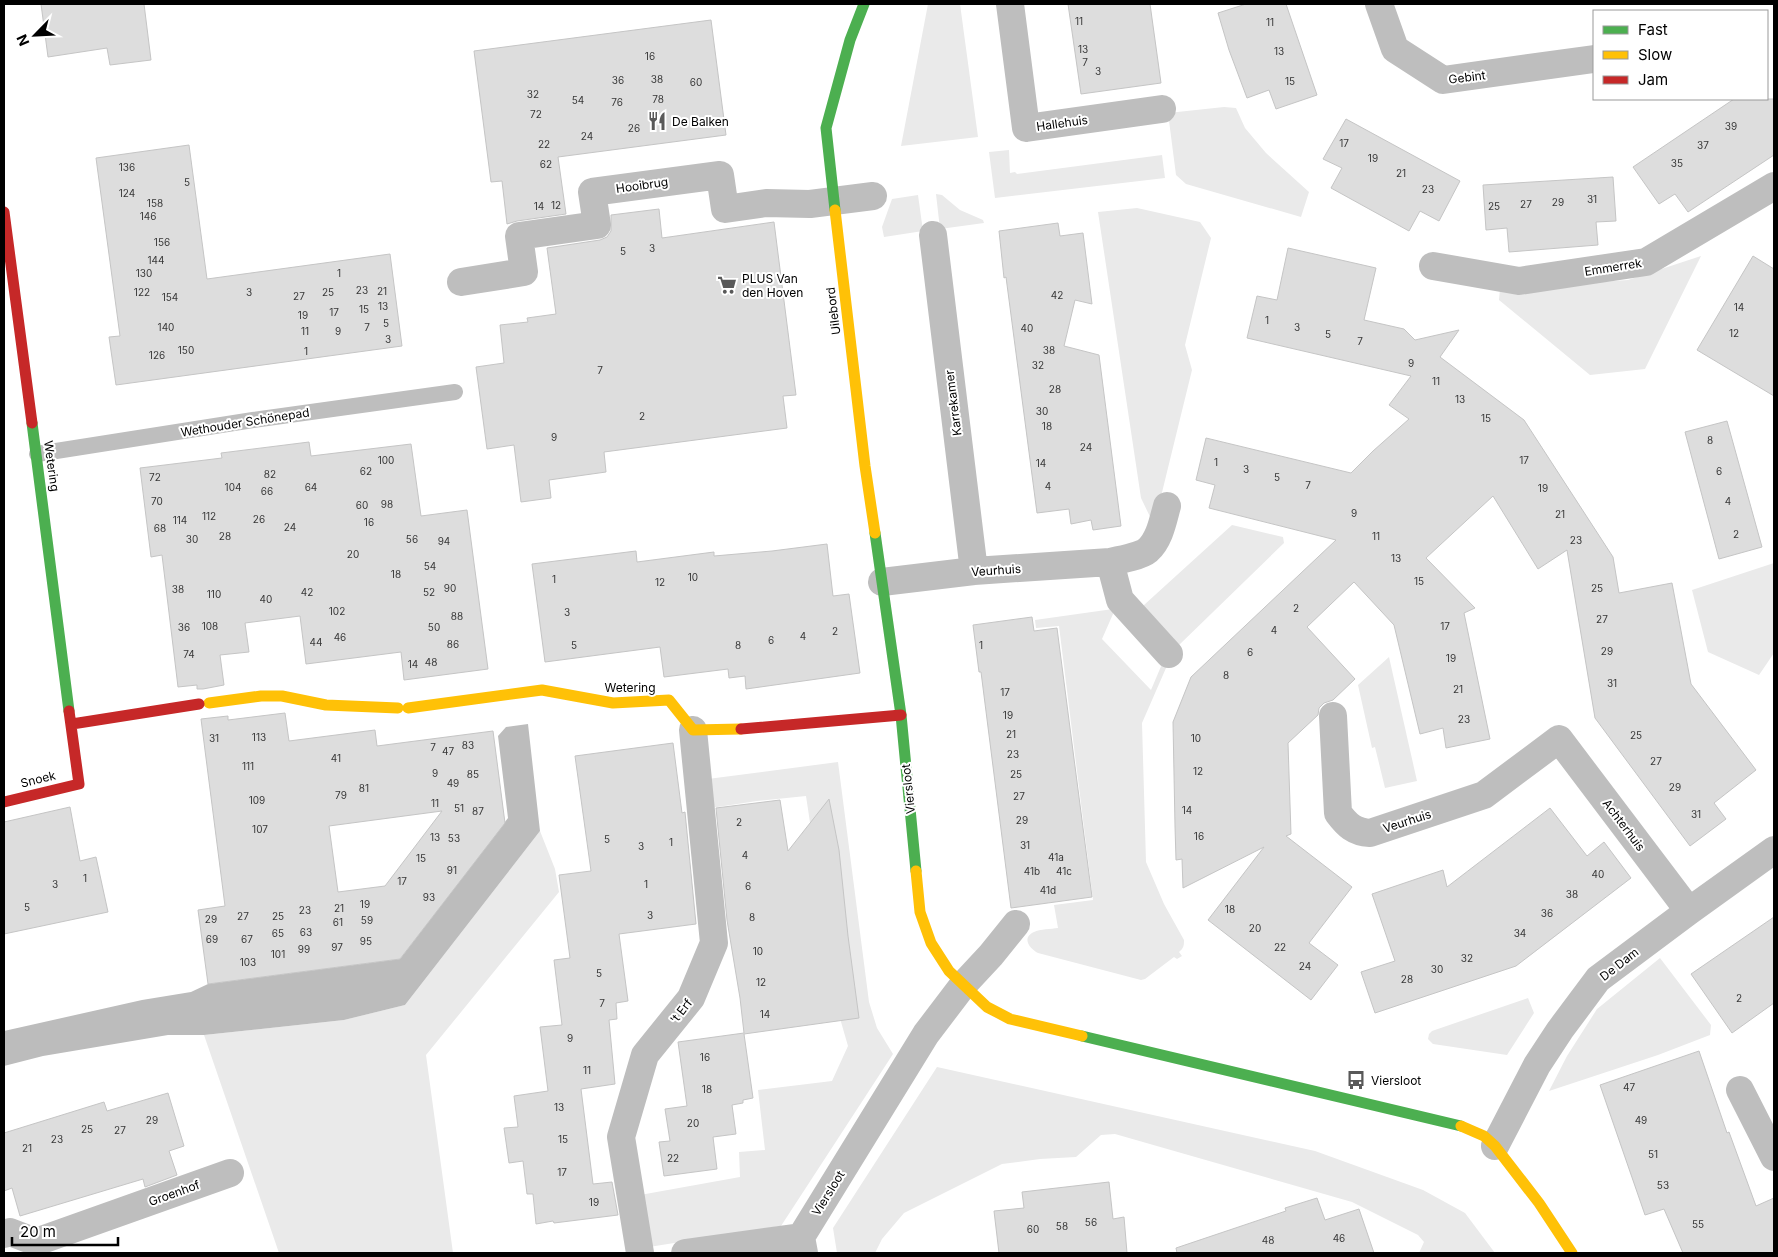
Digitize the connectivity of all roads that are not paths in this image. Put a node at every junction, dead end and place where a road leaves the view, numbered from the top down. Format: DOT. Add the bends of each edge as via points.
graph roads {
  1 [pos="864,4"];
  2 [pos="1010,4"];
  3 [pos="1379,4"];
  4 [pos="1593,58"];
  5 [pos="1162,109"];
  6 [pos="1774,186"];
  7 [pos="873,196"];
  8 [pos="835,201"];
  9 [pos="4,212"];
  10 [pos="933,235"];
  11 [pos="1433,266"];
  12 [pos="461,282"];
  13 [pos="455,392"];
  14 [pos="36,454"];
  15 [pos="1167,506"];
  16 [pos="1110,562"];
  17 [pos="974,571"];
  18 [pos="882,582"];
  19 [pos="1169,654"];
  20 [pos="901,715"];
  21 [pos="1333,716"];
  22 [pos="72,724"];
  23 [pos="693,730"];
  24 [pos="1559,739"];
  25 [pos="79,784"];
  26 [pos="4,802"];
  27 [pos="1774,850"];
  28 [pos="1689,911"];
  29 [pos="1016,924"];
  30 [pos="964,984"];
  31 [pos="1740,1090"];
  32 [pos="1495,1146"];
  33 [pos="1774,1157"];
  34 [pos="230,1173"];
  35 [pos="4,1234"];
  36 [pos="802,1245"];
  37 [pos="38,1248"];
  38 [pos="640,1253"];
  39 [pos="685,1253"];
  40 [pos="1572,1253"];
  1 -- 8 [label="street, Uilebord" via="850,40 826,128"];
  2 -- 5 [label="street, Hallehuis" via="1026,128"];
  3 -- 4 [label="street, Gebint" via="1395,49 1443,80"];
  6 -- 11 [label="street, Emmerrek" via="1646,262 1519,281"];
  7 -- 8 [label="street, Hooibrug"];
  8 -- 12 [label="street, Hooibrug" via="766,203 725,209 720,175 592,192 597,225 518,236 524,272"];
  8 -- 18 [label="street, Uilebord" via="865,466"];
  9 -- 14 [label="street, Wetering"];
  10 -- 17 [label="street, Karrekamer"];
  13 -- 14 [label="lane, Wethouder Schönepad"];
  14 -- 22 [label="street, Wetering"];
  15 -- 16 [label="street, Veurhuis" via="1160,533 1148,550"];
  16 -- 17 [label="street, Veurhuis"];
  16 -- 19 [label="street" via="1120,600"];
  17 -- 18 [label="street, Veurhuis"];
  18 -- 20 [label="street, Viersloot"];
  20 -- 23 [label="street" via="743,729"];
  20 -- 30 [label="street, Viersloot" via="920,912 931,943 949,971"];
  21 -- 24 [label="street, Veurhuis" via="1338,813 1347,826 1359,832 1370,833 1484,795"];
  22 -- 23 [label="street, Wetering" via="268,696 326,705 403,708 542,690 613,703 669,700"];
  22 -- 25 [label="street, Wetering"];
  23 -- 38 [label="street, 't Erf" via="714,943 692,998 645,1055 620,1137"];
  24 -- 28 [label="street, Achterhuis"];
  25 -- 26 [label="street, Snoek"];
  27 -- 28 [label="street, De Dam"];
  28 -- 32 [label="street, De Dam" via="1598,980 1537,1065"];
  29 -- 30 [label="street, Viersloot"];
  30 -- 32 [label="street, Viersloot" via="987,1007 1010,1019 1466,1127"];
  30 -- 36 [label="street, Viersloot" via="926,1034"];
  31 -- 33 [label="street"];
  32 -- 40 [label="street, Viersloot"];
  34 -- 37 [label="street, Groenhof"];
  35 -- 37 [label="street, Groenhof" via="10,1232"];
  36 -- 39 [label="street"];
}
